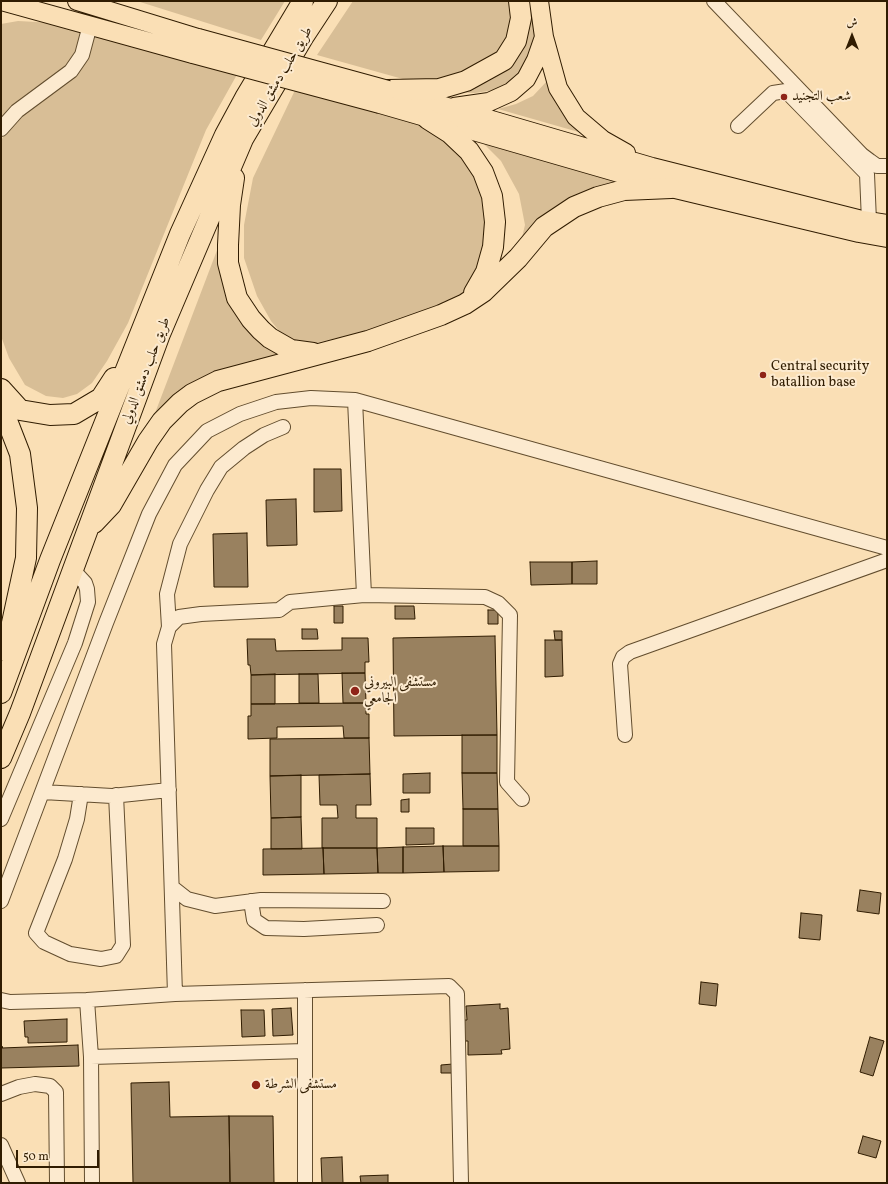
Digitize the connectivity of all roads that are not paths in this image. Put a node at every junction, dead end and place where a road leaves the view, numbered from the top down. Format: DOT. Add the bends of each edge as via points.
graph roads {
  1 [pos="1,1"];
  2 [pos="77,1"];
  3 [pos="303,1"];
  4 [pos="328,1"];
  5 [pos="519,1"];
  6 [pos="539,1"];
  7 [pos="714,1"];
  8 [pos="1,13"];
  9 [pos="42,13"];
  10 [pos="90,25"];
  11 [pos="544,37"];
  12 [pos="196,46"];
  13 [pos="384,97"];
  14 [pos="447,108"];
  15 [pos="428,119"];
  16 [pos="738,126"];
  17 [pos="1,129"];
  18 [pos="243,139"];
  19 [pos="859,158"];
  20 [pos="887,166"];
  21 [pos="652,167"];
  22 [pos="671,188"];
  23 [pos="869,221"];
  24 [pos="887,224"];
  25 [pos="887,238"];
  26 [pos="465,304"];
  27 [pos="136,342"];
  28 [pos="318,354"];
  29 [pos="1,389"];
  30 [pos="355,400"];
  31 [pos="1,405"];
  32 [pos="283,427"];
  33 [pos="87,530"];
  34 [pos="887,548"];
  35 [pos="887,560"];
  36 [pos="73,570"];
  37 [pos="364,595"];
  38 [pos="6,627"];
  39 [pos="169,627"];
  40 [pos="1,683"];
  41 [pos="1,693"];
  42 [pos="625,735"];
  43 [pos="1,758"];
  44 [pos="169,790"];
  45 [pos="43,792"];
  46 [pos="81,794"];
  47 [pos="116,795"];
  48 [pos="522,798"];
  49 [pos="1,819"];
  50 [pos="173,888"];
  51 [pos="251,901"];
  52 [pos="383,901"];
  53 [pos="1,902"];
  54 [pos="377,925"];
  55 [pos="305,990"];
  56 [pos="175,994"];
  57 [pos="1,1000"];
  58 [pos="87,1000"];
  59 [pos="305,1051"];
  60 [pos="91,1057"];
  61 [pos="1,1094"];
  62 [pos="1,1145"];
  63 [pos="18,1183"];
  64 [pos="57,1183"];
  65 [pos="92,1183"];
  66 [pos="305,1183"];
  67 [pos="460,1183"];
  1 -- 9 [label="main road"];
  2 -- 12 [label="main road"];
  3 -- 27 [label="highway, طريق حلب دمشق الدولي" via="225,135 180,234"];
  4 -- 18 [label="highway, طريق حلب دمشق الدولي" via="304,36"];
  5 -- 13 [label="highway" via="521,18 516,41 504,60 466,82 440,89"];
  6 -- 11 [label="main road"];
  7 -- 19 [label="street"];
  8 -- 9 [label="main road"];
  9 -- 10 [label="main road"];
  10 -- 12 [label="main road"];
  10 -- 17 [label="street" via="82,55 70,70 17,111"];
  11 -- 14 [label="main road" via="526,80 511,92 490,102"];
  11 -- 21 [label="main road" via="558,88 576,117 603,140"];
  12 -- 13 [label="main road, bridge"];
  13 -- 14 [label="main road"];
  13 -- 15 [label="main road"];
  14 -- 21 [label="main road"];
  15 -- 22 [label="main road"];
  15 -- 26 [label="highway" via="455,137 476,161 488,184 494,209 495,234 490,260 480,283"];
  16 -- 19 [label="street" via="773,93 786,91"];
  18 -- 28 [label="highway" via="232,190 228,245 228,263 237,298 251,320 270,338 291,350"];
  18 -- 33 [label="highway, طريق حلب دمشق الدولي" via="160,334"];
  19 -- 20 [label="street" via="877,166"];
  19 -- 23 [label="street" via="868,174"];
  21 -- 23 [label="main road"];
  22 -- 25 [label="main road"];
  22 -- 26 [label="highway" via="624,190 574,207 544,227 501,275"];
  23 -- 24 [label="main road"];
  26 -- 28 [label="highway" via="393,333"];
  27 -- 29 [label="highway" via="101,398 74,414 50,415 20,410"];
  27 -- 41 [label="highway, طريق حلب دمشق الدولي" via="50,560"];
  28 -- 33 [label="highway" via="218,381 180,403 162,420 110,505"];
  30 -- 34 [label="street"];
  30 -- 37 [label="street"];
  30 -- 45 [label="street" via="311,398 276,402 240,414 207,431 176,465 149,514"];
  31 -- 38 [label="highway" via="20,454 27,508 26,558"];
  32 -- 39 [label="street" via="264,435 221,467 207,490 180,544 167,594"];
  33 -- 36 [label="highway, طريق حلب دمشق الدولي"];
  35 -- 42 [label="street" via="630,652 623,657 620,664"];
  36 -- 43 [label="highway, طريق حلب دمشق الدولي"];
  36 -- 49 [label="street" via="85,583 88,602 75,644"];
  37 -- 39 [label="street" via="290,602 279,610 201,614 179,618"];
  37 -- 48 [label="street" via="485,597 498,603 510,614 507,782"];
  38 -- 40 [label="highway"];
  39 -- 44 [label="street" via="164,644"];
  44 -- 47 [label="street"];
  44 -- 50 [label="street"];
  45 -- 46 [label="street"];
  45 -- 53 [label="street"];
  46 -- 47 [label="street"];
  46 -- 47 [label="street" via="77,819 65,859 36,933 44,942 70,954 101,959 116,956 123,945"];
  50 -- 51 [label="street" via="187,899 216,906"];
  50 -- 56 [label="street"];
  51 -- 52 [label="street"];
  51 -- 54 [label="street" via="254,920 266,928 304,929"];
  55 -- 56 [label="street"];
  55 -- 59 [label="street"];
  55 -- 67 [label="street" via="449,986 457,994"];
  56 -- 58 [label="street"];
  57 -- 58 [label="street"];
  58 -- 60 [label="street"];
  59 -- 60 [label="street"];
  59 -- 66 [label="street"];
  60 -- 65 [label="street"];
  61 -- 64 [label="street" via="35,1084 50,1086 56,1092"];
  62 -- 63 [label="street"];
}
